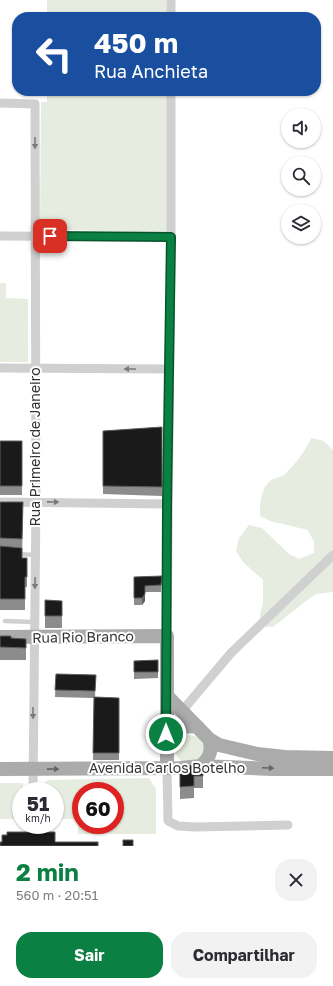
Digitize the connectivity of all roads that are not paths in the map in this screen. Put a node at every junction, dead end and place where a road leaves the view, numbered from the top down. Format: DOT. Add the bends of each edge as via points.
graph roads {
  1 [pos="171,0"];
  2 [pos="171,12"];
  3 [pos="171,96"];
  4 [pos="0,103"];
  5 [pos="0,236"];
  6 [pos="35,236"];
  7 [pos="171,237"];
  8 [pos="0,368"];
  9 [pos="36,368"];
  10 [pos="169,369"];
  11 [pos="0,502"];
  12 [pos="36,502"];
  13 [pos="167,504"];
  14 [pos="14,554"];
  15 [pos="35,555"];
  16 [pos="333,555"];
  17 [pos="5,621"];
  18 [pos="34,622"];
  19 [pos="167,636"];
  20 [pos="0,637"];
  21 [pos="34,637"];
  22 [pos="167,696"];
  23 [pos="182,711"];
  24 [pos="198,727"];
  25 [pos="209,739"];
  26 [pos="166,746"];
  27 [pos="333,758"];
  28 [pos="201,766"];
  29 [pos="167,768"];
  30 [pos="181,768"];
  31 [pos="333,768"];
  32 [pos="0,769"];
  33 [pos="33,769"];
  34 [pos="33,782"];
  35 [pos="288,825"];
  1 -- 2 [label="street"];
  3 -- 7 [label="street"];
  4 -- 6 [label="street, Rua Primeiro de Janeiro, one-way" via="35,104"];
  5 -- 6 [label="street"];
  6 -- 7 [label="street"];
  6 -- 9 [label="street, Rua Primeiro de Janeiro"];
  7 -- 10 [label="street"];
  8 -- 9 [label="street"];
  10 -- 9 [label="street, one-way"];
  9 -- 12 [label="street, Rua Primeiro de Janeiro"];
  10 -- 13 [label="street"];
  11 -- 12 [label="street"];
  12 -- 13 [label="street, one-way"];
  12 -- 15 [label="street, Rua Primeiro de Janeiro"];
  13 -- 19 [label="street"];
  14 -- 15 [label="lane"];
  15 -- 18 [label="street, Rua Primeiro de Janeiro, one-way"];
  16 -- 23 [label="street" via="231,653"];
  17 -- 18 [label="lane"];
  18 -- 21 [label="street, Rua Primeiro de Janeiro"];
  19 -- 21 [label="main road, Rua Rio Branco"];
  19 -- 22 [label="main road"];
  20 -- 21 [label="main road, Rua Rio Branco"];
  21 -- 33 [label="street, Rua Primeiro de Janeiro, one-way"];
  22 -- 23 [label="main road, Avenida Carlos Botelho"];
  22 -- 26 [label="main road"];
  23 -- 24 [label="main road, Avenida Carlos Botelho"];
  24 -- 25 [label="main road, Avenida Carlos Botelho"];
  24 -- 26 [label="main road" via="179,728"];
  25 -- 27 [label="main road, Avenida Carlos Botelho" via="230,748 257,754"];
  25 -- 28 [label="main road" via="210,754"];
  26 -- 29 [label="main road"];
  26 -- 30 [label="main road" via="170,758"];
  28 -- 30 [label="main road, Avenida Carlos Botelho"];
  28 -- 31 [label="main road, Avenida Carlos Botelho, one-way"];
  29 -- 30 [label="main road, Avenida Carlos Botelho"];
  33 -- 29 [label="main road, Avenida Carlos Botelho, one-way"];
  29 -- 35 [label="street" via="168,821 178,826"];
  32 -- 33 [label="main road, Avenida Carlos Botelho"];
  33 -- 34 [label="street, Rua Primeiro de Janeiro"];
}
